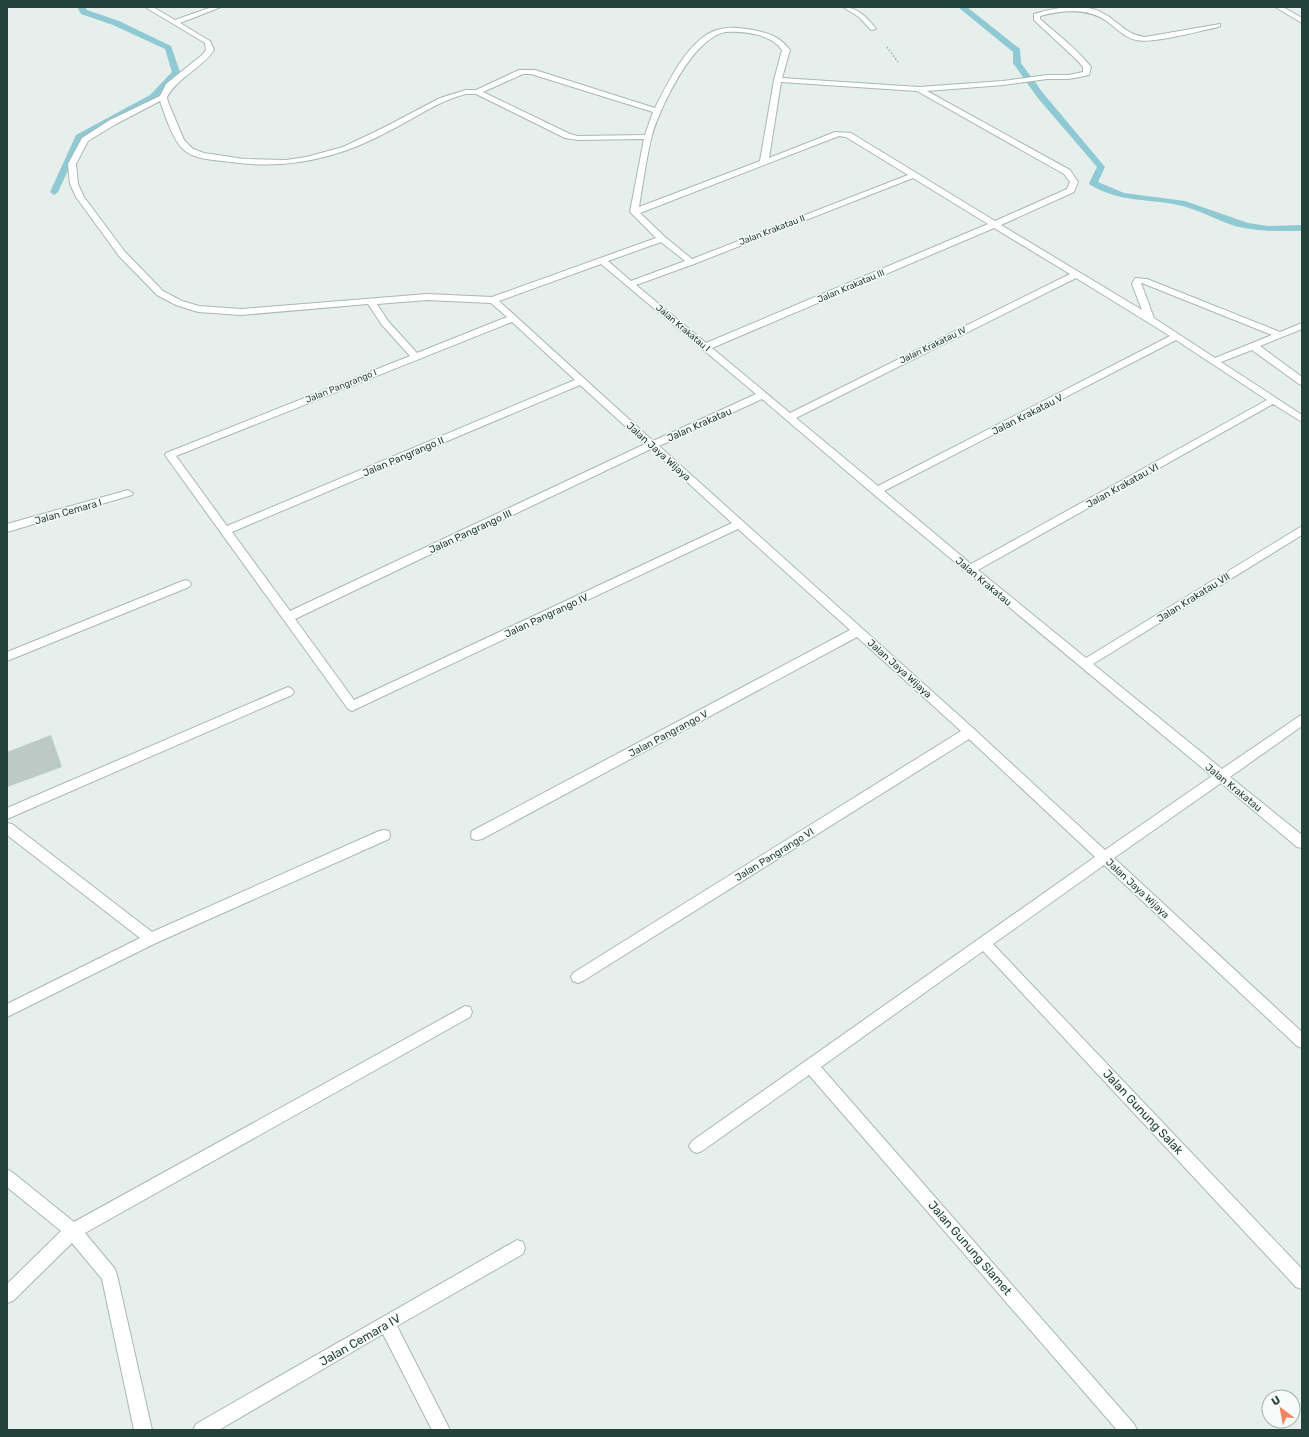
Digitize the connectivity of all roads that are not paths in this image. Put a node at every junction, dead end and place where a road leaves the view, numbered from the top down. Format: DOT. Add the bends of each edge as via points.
graph roads {
  1 [pos="148,7"];
  2 [pos="218,7"];
  3 [pos="846,7"];
  4 [pos="1278,7"];
  5 [pos="1302,22"];
  6 [pos="174,23"];
  7 [pos="1218,25"];
  8 [pos="874,29"];
  9 [pos="778,80"];
  10 [pos="919,89"];
  11 [pos="477,92"];
  12 [pos="163,97"];
  13 [pos="657,111"];
  14 [pos="648,137"];
  15 [pos="764,162"];
  16 [pos="914,175"];
  17 [pos="634,212"];
  18 [pos="996,224"];
  19 [pos="662,238"];
  20 [pos="602,261"];
  21 [pos="691,262"];
  22 [pos="1078,274"];
  23 [pos="630,284"];
  24 [pos="493,300"];
  25 [pos="371,302"];
  26 [pos="513,318"];
  27 [pos="1150,319"];
  28 [pos="1302,326"];
  29 [pos="1280,335"];
  30 [pos="1177,336"];
  31 [pos="1253,346"];
  32 [pos="705,347"];
  33 [pos="415,356"];
  34 [pos="1215,361"];
  35 [pos="581,380"];
  36 [pos="1302,382"];
  37 [pos="763,395"];
  38 [pos="1274,400"];
  39 [pos="789,417"];
  40 [pos="1302,419"];
  41 [pos="652,445"];
  42 [pos="876,491"];
  43 [pos="128,493"];
  44 [pos="739,524"];
  45 [pos="7,528"];
  46 [pos="1302,530"];
  47 [pos="225,531"];
  48 [pos="970,570"];
  49 [pos="185,584"];
  50 [pos="288,617"];
  51 [pos="858,631"];
  52 [pos="7,657"];
  53 [pos="1085,664"];
  54 [pos="288,692"];
  55 [pos="1302,720"];
  56 [pos="970,732"];
  57 [pos="1220,776"];
  58 [pos="7,814"];
  59 [pos="7,828"];
  60 [pos="384,835"];
  61 [pos="477,835"];
  62 [pos="1302,843"];
  63 [pos="1105,857"];
  64 [pos="151,939"];
  65 [pos="984,943"];
  66 [pos="578,977"];
  67 [pos="7,1011"];
  68 [pos="465,1012"];
  69 [pos="1302,1041"];
  70 [pos="811,1066"];
  71 [pos="697,1146"];
  72 [pos="7,1177"];
  73 [pos="73,1230"];
  74 [pos="517,1248"];
  75 [pos="1302,1281"];
  76 [pos="7,1295"];
  77 [pos="387,1324"];
  78 [pos="143,1430"];
  79 [pos="202,1430"];
  80 [pos="441,1430"];
  81 [pos="1128,1430"];
  1 -- 6 [label="street"];
  2 -- 6 [label="street"];
  3 -- 8 [label="street" via="861,16"];
  4 -- 5 [label="street"];
  6 -- 12 [label="street" via="208,42 210,50 205,58 169,86"];
  7 -- 10 [label="street" via="1135,39 1100,14 1085,9 1048,12 1036,15 1037,20 1081,59 1087,67 1086,73 1069,77"];
  9 -- 10 [label="street"];
  9 -- 13 [label="street" via="786,50 782,43 768,35 741,30 721,30 712,34 696,48 678,72"];
  9 -- 15 [label="street"];
  10 -- 18 [label="street, Jalan Krakatau III" via="1067,172 1074,182 1072,190"];
  11 -- 12 [label="street" via="452,96 341,151 275,163 251,163 199,154 187,149 164,106"];
  11 -- 13 [label="street" via="522,72 532,72"];
  11 -- 14 [label="street" via="568,136"];
  12 -- 25 [label="street" via="97,131 85,140 72,164 74,184 80,197 122,254 160,293 198,309 241,312"];
  13 -- 14 [label="street"];
  14 -- 17 [label="street"];
  15 -- 16 [label="street" via="838,134 848,135"];
  15 -- 17 [label="street"];
  16 -- 18 [label="street"];
  16 -- 21 [label="street, Jalan Krakatau II"];
  17 -- 19 [label="street"];
  18 -- 22 [label="street"];
  18 -- 32 [label="street, Jalan Krakatau III"];
  19 -- 20 [label="street"];
  19 -- 21 [label="street"];
  20 -- 23 [label="street, Jalan Krakatau I"];
  20 -- 24 [label="street"];
  21 -- 23 [label="street, Jalan Krakatau II"];
  22 -- 27 [label="street"];
  22 -- 39 [label="street, Jalan Krakatau IV"];
  23 -- 32 [label="street, Jalan Krakatau I"];
  24 -- 25 [label="street" via="439,297"];
  24 -- 26 [label="street, Jalan Jaya Wijaya"];
  25 -- 33 [label="street" via="385,323"];
  26 -- 33 [label="street, Jalan Pangrango I"];
  26 -- 35 [label="street, Jalan Jaya Wijaya"];
  27 -- 29 [label="street" via="1136,284 1138,280"];
  27 -- 30 [label="street"];
  28 -- 29 [label="street"];
  29 -- 31 [label="street"];
  30 -- 34 [label="street"];
  30 -- 42 [label="street, Jalan Krakatau V"];
  31 -- 34 [label="street"];
  31 -- 36 [label="street"];
  32 -- 37 [label="street, Jalan Krakatau I"];
  33 -- 47 [label="street, Jalan Pangrango I" via="170,455"];
  34 -- 38 [label="street"];
  35 -- 41 [label="street, Jalan Jaya Wijaya"];
  35 -- 47 [label="street, Jalan Pangrango II"];
  37 -- 39 [label="street, Jalan Krakatau"];
  37 -- 41 [label="street, Jalan Krakatau"];
  38 -- 40 [label="street"];
  38 -- 48 [label="street, Jalan Krakatau VI"];
  39 -- 42 [label="street, Jalan Krakatau"];
  41 -- 44 [label="street, Jalan Jaya Wijaya"];
  41 -- 50 [label="street, Jalan Pangrango III"];
  42 -- 48 [label="street, Jalan Krakatau"];
  43 -- 45 [label="street, Jalan Cemara I"];
  44 -- 50 [label="street, Jalan Pangrango IV" via="352,706"];
  44 -- 51 [label="street, Jalan Jaya Wijaya"];
  46 -- 53 [label="street, Jalan Krakatau VII"];
  47 -- 50 [label="street"];
  48 -- 53 [label="street, Jalan Krakatau"];
  49 -- 52 [label="street"];
  51 -- 56 [label="street, Jalan Jaya Wijaya"];
  51 -- 61 [label="street, Jalan Pangrango V"];
  53 -- 57 [label="street, Jalan Krakatau"];
  54 -- 58 [label="street"];
  55 -- 57 [label="street"];
  56 -- 63 [label="street, Jalan Jaya Wijaya"];
  56 -- 66 [label="street, Jalan Pangrango VI"];
  57 -- 62 [label="street, Jalan Krakatau"];
  57 -- 63 [label="street"];
  59 -- 64 [label="street"];
  60 -- 64 [label="street"];
  63 -- 65 [label="street"];
  63 -- 69 [label="street, Jalan Jaya Wijaya"];
  64 -- 67 [label="street"];
  65 -- 70 [label="street"];
  65 -- 75 [label="street, Jalan Gunung Salak"];
  68 -- 73 [label="street"];
  70 -- 71 [label="street"];
  70 -- 81 [label="street, Jalan Gunung Slamet"];
  72 -- 73 [label="street"];
  73 -- 76 [label="street"];
  73 -- 78 [label="street" via="110,1275"];
  74 -- 77 [label="street, Jalan Cemara IV"];
  77 -- 79 [label="street, Jalan Cemara IV"];
  77 -- 80 [label="street"];
}
